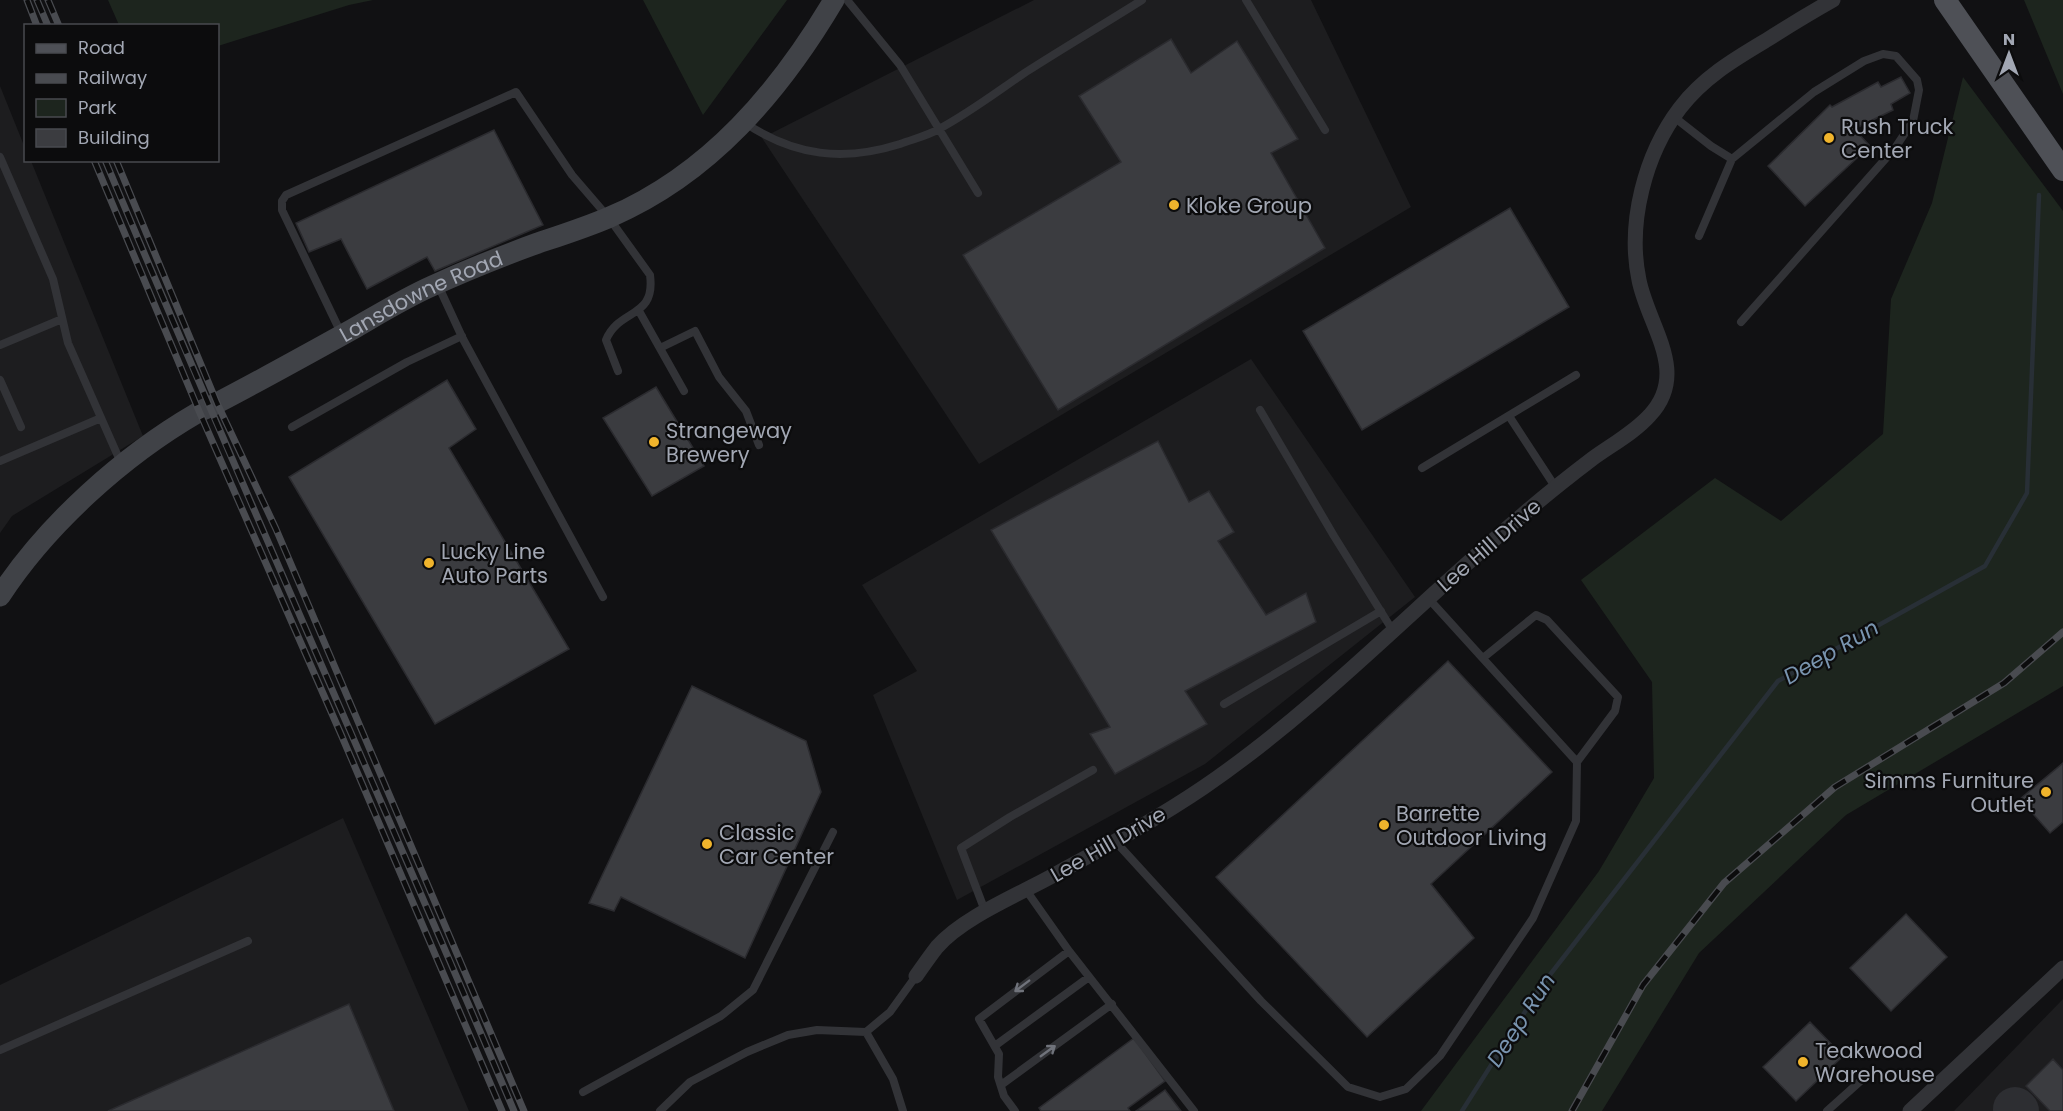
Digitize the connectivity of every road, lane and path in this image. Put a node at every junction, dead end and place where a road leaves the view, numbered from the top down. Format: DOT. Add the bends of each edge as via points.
graph roads {
  1 [pos="834,0"];
  2 [pos="847,0"];
  3 [pos="1142,0"];
  4 [pos="1246,0"];
  5 [pos="1833,0"];
  6 [pos="1945,0"];
  7 [pos="1674,117"];
  8 [pos="745,123"];
  9 [pos="939,129"];
  10 [pos="1325,130"];
  11 [pos="0,157"];
  12 [pos="1732,159"];
  13 [pos="2063,170"];
  14 [pos="978,193"];
  15 [pos="609,218"];
  16 [pos="1699,236"];
  17 [pos="437,284"];
  18 [pos="639,311"];
  19 [pos="62,319"];
  20 [pos="1741,322"];
  21 [pos="342,335"];
  22 [pos="462,336"];
  23 [pos="0,345"];
  24 [pos="660,348"];
  25 [pos="618,371"];
  26 [pos="1576,375"];
  27 [pos="0,380"];
  28 [pos="684,391"];
  29 [pos="1260,410"];
  30 [pos="1509,416"];
  31 [pos="101,418"];
  32 [pos="292,427"];
  33 [pos="21,428"];
  34 [pos="759,445"];
  35 [pos="0,461"];
  36 [pos="122,465"];
  37 [pos="1422,468"];
  38 [pos="1556,488"];
  39 [pos="0,596"];
  40 [pos="603,597"];
  41 [pos="1428,598"];
  42 [pos="1381,611"];
  43 [pos="1393,630"];
  44 [pos="1483,658"];
  45 [pos="1224,704"];
  46 [pos="1577,762"];
  47 [pos="1093,770"];
  48 [pos="833,832"];
  49 [pos="1114,840"];
  50 [pos="1026,890"];
  51 [pos="985,911"];
  52 [pos="248,941"];
  53 [pos="1069,951"];
  54 [pos="2063,968"];
  55 [pos="916,976"];
  56 [pos="1089,977"];
  57 [pos="1112,1004"];
  58 [pos="866,1032"];
  59 [pos="996,1045"];
  60 [pos="0,1050"];
  61 [pos="1865,1077"];
  62 [pos="1001,1085"];
  63 [pos="583,1092"];
  64 [pos="660,1111"];
  65 [pos="903,1111"];
  66 [pos="1015,1111"];
  67 [pos="1194,1111"];
  68 [pos="1827,1111"];
  69 [pos="1910,1111"];
  1 -- 8 [label="main road, Lansdowne Road" via="776,87"];
  2 -- 9 [label="lane" via="900,65"];
  3 -- 9 [label="lane"];
  4 -- 10 [label="lane"];
  5 -- 7 [label="street, Lee Hill Drive" via="1719,69 1698,87"];
  6 -- 13 [label="main road"];
  7 -- 12 [label="lane"];
  7 -- 38 [label="street, Lee Hill Drive" via="1652,156 1636,226 1639,280 1665,352 1666,381 1661,399 1643,422"];
  8 -- 9 [label="lane" via="786,145 832,155 889,147"];
  8 -- 15 [label="main road, Lansdowne Road" via="676,181"];
  9 -- 14 [label="lane"];
  11 -- 19 [label="lane" via="52,279"];
  12 -- 16 [label="lane"];
  12 -- 20 [label="lane" via="1814,92 1864,62 1883,54 1896,56 1917,80 1913,122 1895,148"];
  15 -- 17 [label="main road, Lansdowne Road"];
  15 -- 18 [label="lane" via="650,275 649,297"];
  15 -- 21 [label="lane" via="572,175 516,92 286,195 282,210"];
  17 -- 21 [label="main road, Lansdowne Road"];
  17 -- 22 [label="lane"];
  18 -- 24 [label="lane"];
  18 -- 25 [label="lane" via="617,323 606,340"];
  19 -- 23 [label="lane"];
  19 -- 31 [label="lane" via="68,343"];
  21 -- 36 [label="main road, Lansdowne Road" via="199,411"];
  22 -- 32 [label="lane" via="406,362"];
  22 -- 40 [label="lane"];
  24 -- 28 [label="lane"];
  24 -- 34 [label="lane" via="695,331 719,376 746,411"];
  26 -- 30 [label="lane"];
  27 -- 33 [label="lane"];
  29 -- 42 [label="lane"];
  30 -- 37 [label="lane"];
  30 -- 38 [label="lane"];
  31 -- 35 [label="lane"];
  31 -- 36 [label="lane"];
  36 -- 39 [label="main road, Lansdowne Road" via="30,555"];
  38 -- 41 [label="street, Lee Hill Drive"];
  41 -- 43 [label="street, Lee Hill Drive"];
  41 -- 44 [label="lane"];
  42 -- 43 [label="lane"];
  42 -- 45 [label="lane"];
  43 -- 49 [label="street, Lee Hill Drive" via="1253,752 1182,801"];
  44 -- 46 [label="lane"];
  44 -- 46 [label="lane" via="1536,615 1547,620 1618,697 1615,711"];
  46 -- 49 [label="lane" via="1576,821 1533,918 1440,1056 1406,1089 1380,1097 1348,1087 1261,1001"];
  47 -- 51 [label="lane" via="961,848"];
  48 -- 63 [label="lane" via="753,990 721,1016"];
  49 -- 50 [label="street, Lee Hill Drive"];
  50 -- 51 [label="street, Lee Hill Drive"];
  50 -- 53 [label="lane"];
  51 -- 55 [label="street, Lee Hill Drive" via="939,944"];
  52 -- 60 [label="lane"];
  53 -- 56 [label="lane"];
  53 -- 59 [label="lane, one-way" via="979,1018"];
  54 -- 69 [label="street"];
  55 -- 58 [label="lane" via="890,1012"];
  56 -- 57 [label="lane"];
  56 -- 59 [label="lane"];
  62 -- 57 [label="lane, one-way"];
  57 -- 67 [label="lane"];
  58 -- 64 [label="lane" via="817,1030 788,1035 690,1082"];
  58 -- 65 [label="lane" via="893,1079"];
  59 -- 62 [label="lane"];
  61 -- 68 [label="lane"];
  62 -- 66 [label="lane"];
}
